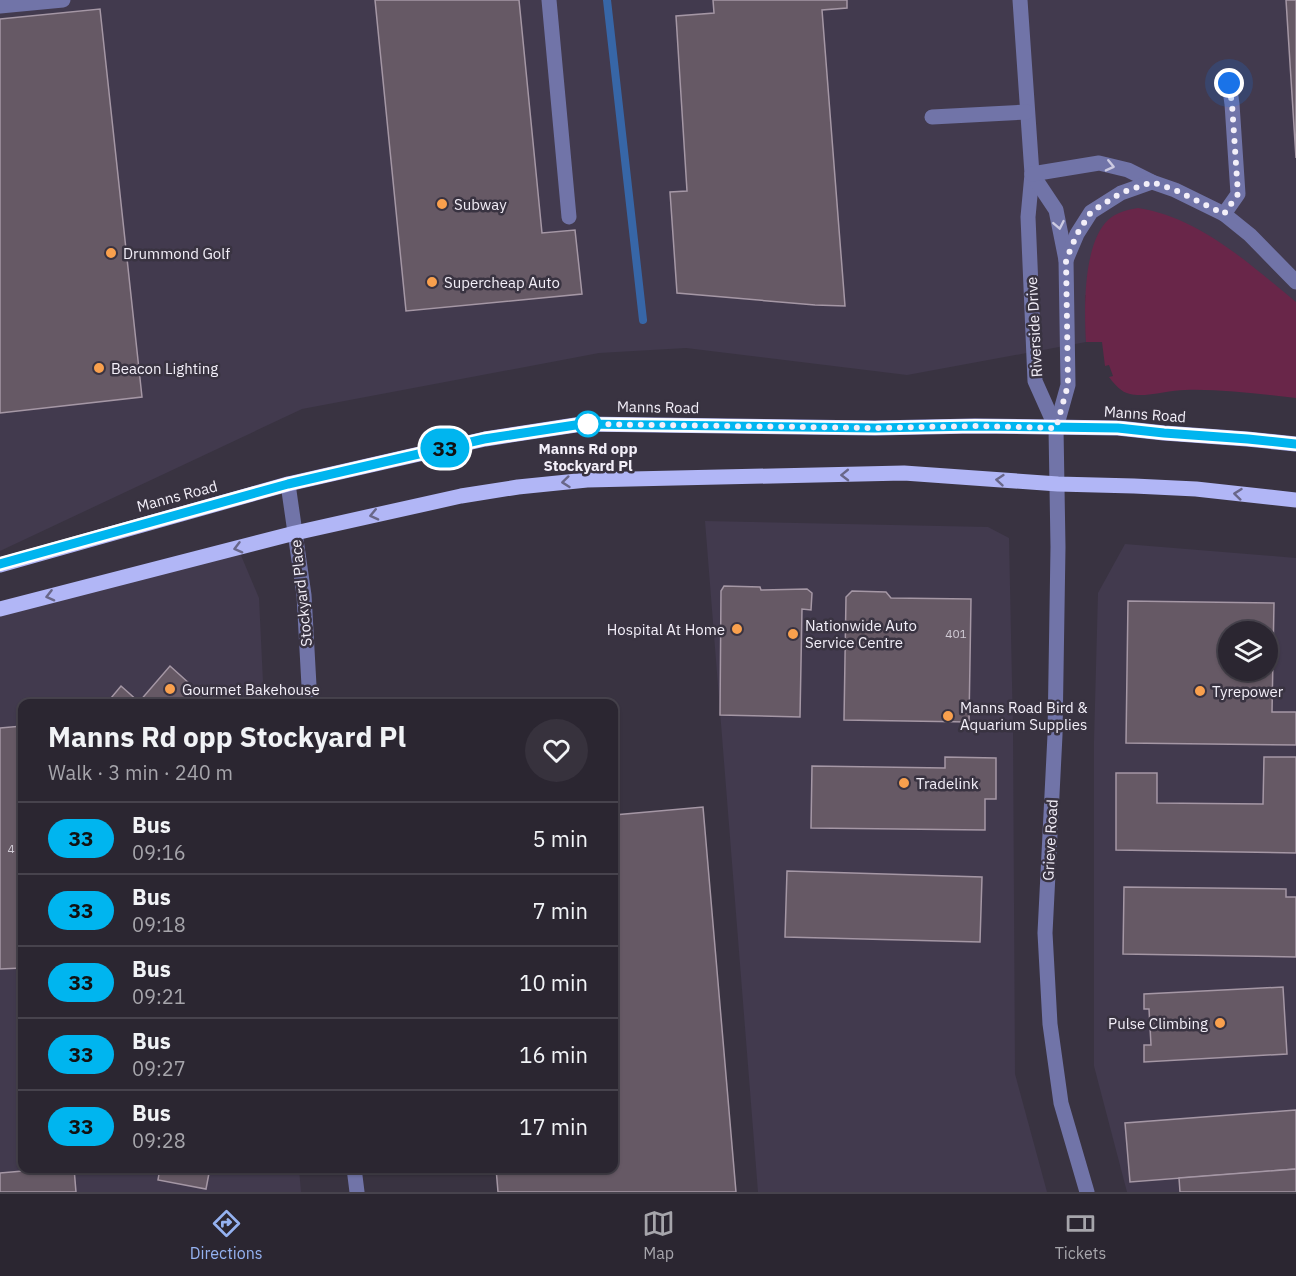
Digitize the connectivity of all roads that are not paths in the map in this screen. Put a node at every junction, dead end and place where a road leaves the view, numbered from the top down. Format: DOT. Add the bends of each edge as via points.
graph roads {
  1 [pos="63,0"];
  2 [pos="549,0"];
  3 [pos="1020,0"];
  4 [pos="0,6"];
  5 [pos="1229,83"];
  6 [pos="1027,112"];
  7 [pos="932,117"];
  8 [pos="1032,174"];
  9 [pos="1152,182"];
  10 [pos="1224,214"];
  11 [pos="569,217"];
  12 [pos="1066,260"];
  13 [pos="1296,282"];
  14 [pos="1056,428"];
  15 [pos="1296,444"];
  16 [pos="288,484"];
  17 [pos="1058,484"];
  18 [pos="1296,500"];
  19 [pos="295,533"];
  20 [pos="0,565"];
  21 [pos="0,609"];
  22 [pos="310,699"];
  23 [pos="355,1173"];
  24 [pos="357,1192"];
  25 [pos="1087,1192"];
  1 -- 4 [label="street"];
  2 -- 11 [label="street"];
  3 -- 6 [label="street, Riverside Drive"];
  5 -- 10 [label="street" via="1238,194"];
  6 -- 7 [label="street"];
  6 -- 8 [label="street, Riverside Drive"];
  8 -- 9 [label="street, one-way" via="1099,163 1128,170"];
  8 -- 12 [label="street, Riverside Drive, one-way" via="1056,210"];
  8 -- 14 [label="street, Riverside Drive" via="1028,217 1035,381"];
  9 -- 10 [label="street"];
  9 -- 12 [label="street" via="1121,193 1091,212"];
  10 -- 13 [label="street"];
  12 -- 14 [label="street, Riverside Drive" via="1068,385"];
  14 -- 15 [label="main road, Manns Road" via="1118,428"];
  14 -- 16 [label="main road, Manns Road" via="582,424 484,439"];
  14 -- 17 [label="street, Grieve Road"];
  16 -- 19 [label="street, Stockyard Place"];
  16 -- 20 [label="main road, Manns Road"];
  18 -- 17 [label="main road, one-way" via="1196,489"];
  17 -- 19 [label="main road, one-way" via="904,473 587,480 461,496"];
  17 -- 25 [label="street, Grieve Road" via="1055,735 1045,933 1050,1024 1061,1103"];
  19 -- 21 [label="main road, one-way"];
  19 -- 22 [label="street, Stockyard Place" via="304,595"];
  23 -- 24 [label="street"];
}
